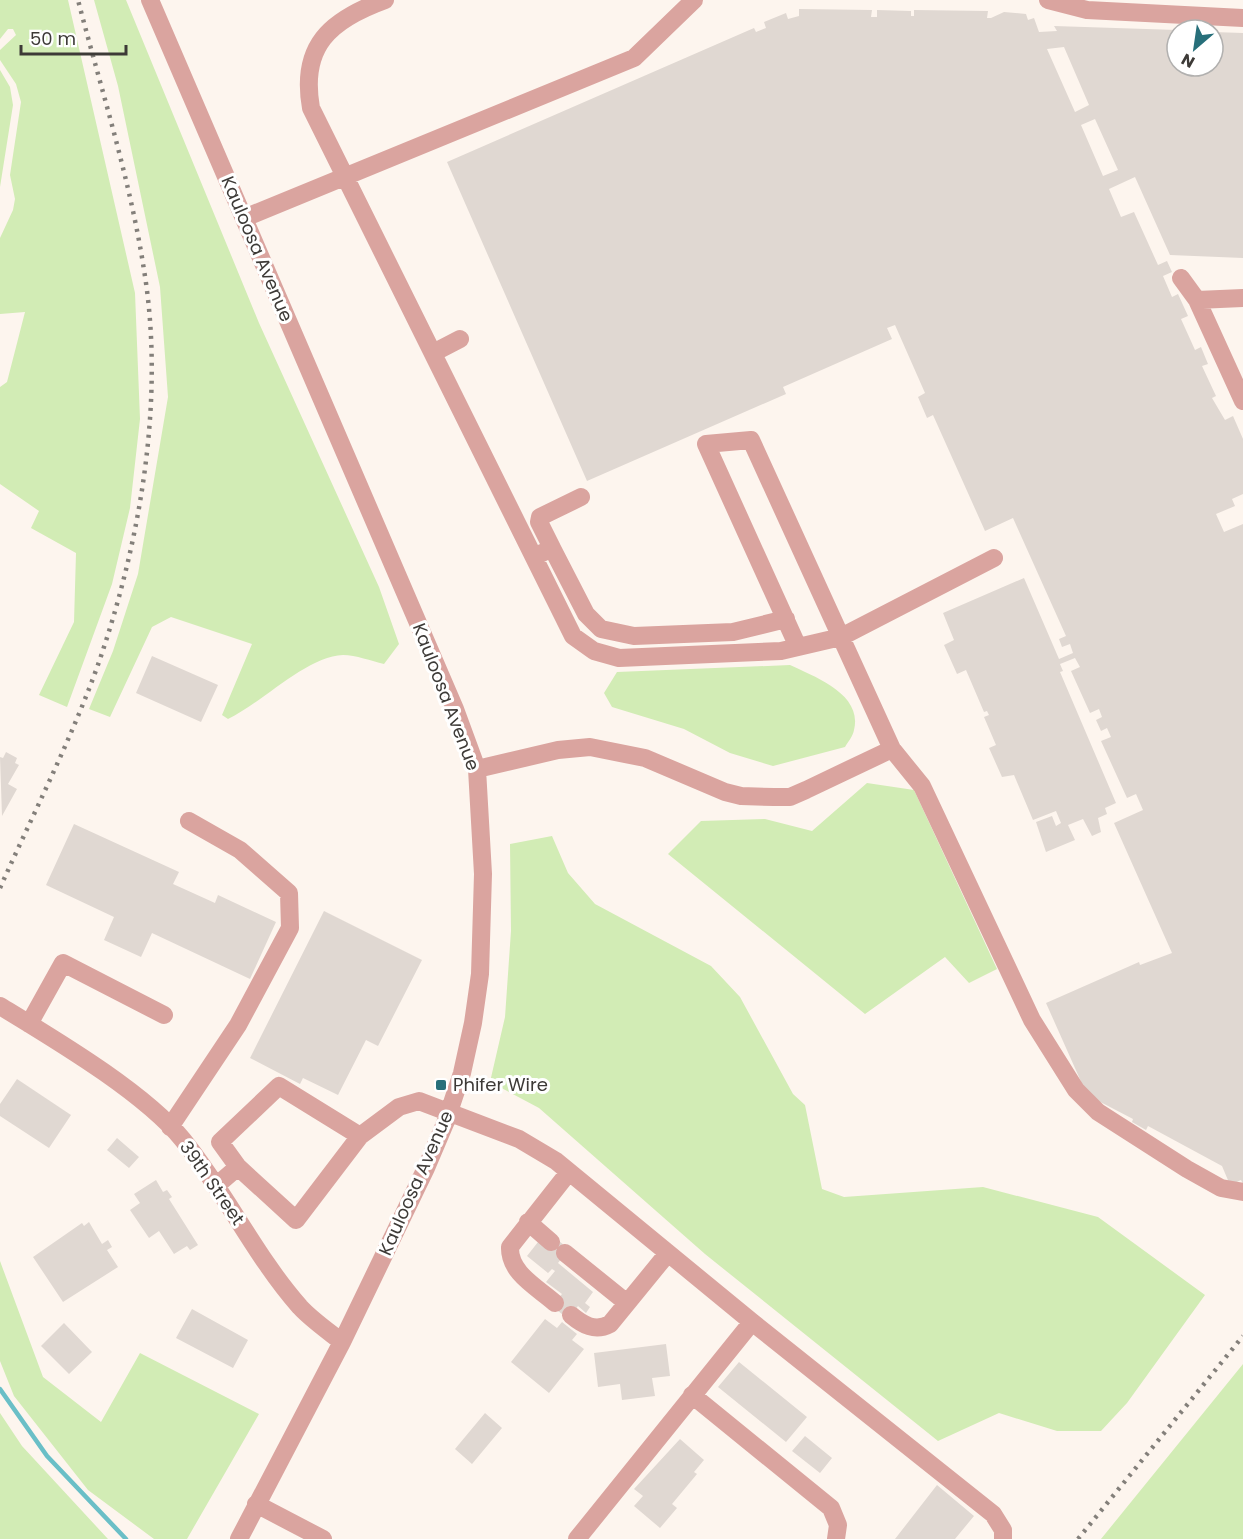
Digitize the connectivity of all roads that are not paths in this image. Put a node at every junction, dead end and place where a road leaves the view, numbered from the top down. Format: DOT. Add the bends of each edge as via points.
graph roads {
  1 [pos="150,0"];
  2 [pos="385,0"];
  3 [pos="694,0"];
  4 [pos="1048,0"];
  5 [pos="1243,18"];
  6 [pos="346,178"];
  7 [pos="244,218"];
  8 [pos="1181,278"];
  9 [pos="1243,298"];
  10 [pos="1197,300"];
  11 [pos="460,339"];
  12 [pos="432,353"];
  13 [pos="1243,401"];
  14 [pos="581,497"];
  15 [pos="552,548"];
  16 [pos="534,557"];
  17 [pos="994,558"];
  18 [pos="786,619"];
  19 [pos="841,637"];
  20 [pos="798,647"];
  21 [pos="892,749"];
  22 [pos="477,770"];
  23 [pos="189,821"];
  24 [pos="0,1006"];
  25 [pos="164,1015"];
  26 [pos="29,1024"];
  27 [pos="449,1112"];
  28 [pos="170,1127"];
  29 [pos="360,1136"];
  30 [pos="238,1167"];
  31 [pos="569,1172"];
  32 [pos="217,1185"];
  33 [pos="1243,1192"];
  34 [pos="528,1222"];
  35 [pos="551,1242"];
  36 [pos="566,1253"];
  37 [pos="668,1253"];
  38 [pos="555,1302"];
  39 [pos="627,1303"];
  40 [pos="571,1315"];
  41 [pos="752,1322"];
  42 [pos="342,1342"];
  43 [pos="692,1395"];
  44 [pos="256,1504"];
  45 [pos="239,1539"];
  46 [pos="323,1539"];
  47 [pos="577,1539"];
  48 [pos="836,1539"];
  49 [pos="1003,1539"];
  1 -- 7 [label="street, Kauloosa Avenue"];
  2 -- 6 [label="street" via="357,10 332,29 308,67 311,108"];
  3 -- 6 [label="street" via="634,58"];
  4 -- 5 [label="street" via="1087,10"];
  6 -- 7 [label="street"];
  6 -- 12 [label="street"];
  7 -- 22 [label="street, Kauloosa Avenue" via="455,709"];
  8 -- 10 [label="street"];
  9 -- 10 [label="street"];
  10 -- 13 [label="street"];
  11 -- 12 [label="street"];
  12 -- 16 [label="street"];
  14 -- 15 [label="street" via="540,517"];
  15 -- 16 [label="street"];
  15 -- 18 [label="street" via="586,614 601,629 634,636 733,632"];
  16 -- 20 [label="street" via="573,636 594,651 619,658"];
  17 -- 19 [label="street"];
  18 -- 19 [label="street" via="706,444 751,440"];
  18 -- 20 [label="street"];
  19 -- 20 [label="street"];
  19 -- 21 [label="street"];
  21 -- 22 [label="street" via="806,790 774,797 725,792 645,758 590,747 558,750"];
  21 -- 33 [label="street" via="922,786 1032,1020 1076,1090 1098,1112 1187,1169 1221,1188"];
  22 -- 27 [label="street, Kauloosa Avenue" via="483,874 480,974 473,1023"];
  23 -- 28 [label="street" via="240,850 289,893 290,928 238,1025"];
  24 -- 26 [label="street, 39th Street"];
  25 -- 26 [label="street" via="63,963"];
  26 -- 28 [label="street, 39th Street" via="143,1102"];
  27 -- 29 [label="street" via="418,1101 399,1107"];
  27 -- 31 [label="street" via="519,1139"];
  27 -- 42 [label="street, Kauloosa Avenue"];
  28 -- 32 [label="street, 39th Street"];
  29 -- 30 [label="street" via="296,1220"];
  29 -- 30 [label="street" via="279,1086 220,1142"];
  30 -- 32 [label="street"];
  31 -- 34 [label="street"];
  31 -- 37 [label="street"];
  32 -- 42 [label="street, 39th Street" via="267,1265 302,1309"];
  34 -- 35 [label="street"];
  34 -- 38 [label="street" via="510,1247 509,1260"];
  36 -- 39 [label="street"];
  37 -- 39 [label="street"];
  37 -- 41 [label="street"];
  39 -- 40 [label="street" via="602,1328 589,1327"];
  41 -- 43 [label="street"];
  41 -- 49 [label="street" via="993,1514 1003,1530"];
  42 -- 44 [label="street, Kauloosa Avenue"];
  43 -- 47 [label="street"];
  43 -- 48 [label="street" via="831,1508 838,1525"];
  44 -- 45 [label="street, Kauloosa Avenue"];
  44 -- 46 [label="street"];
}
